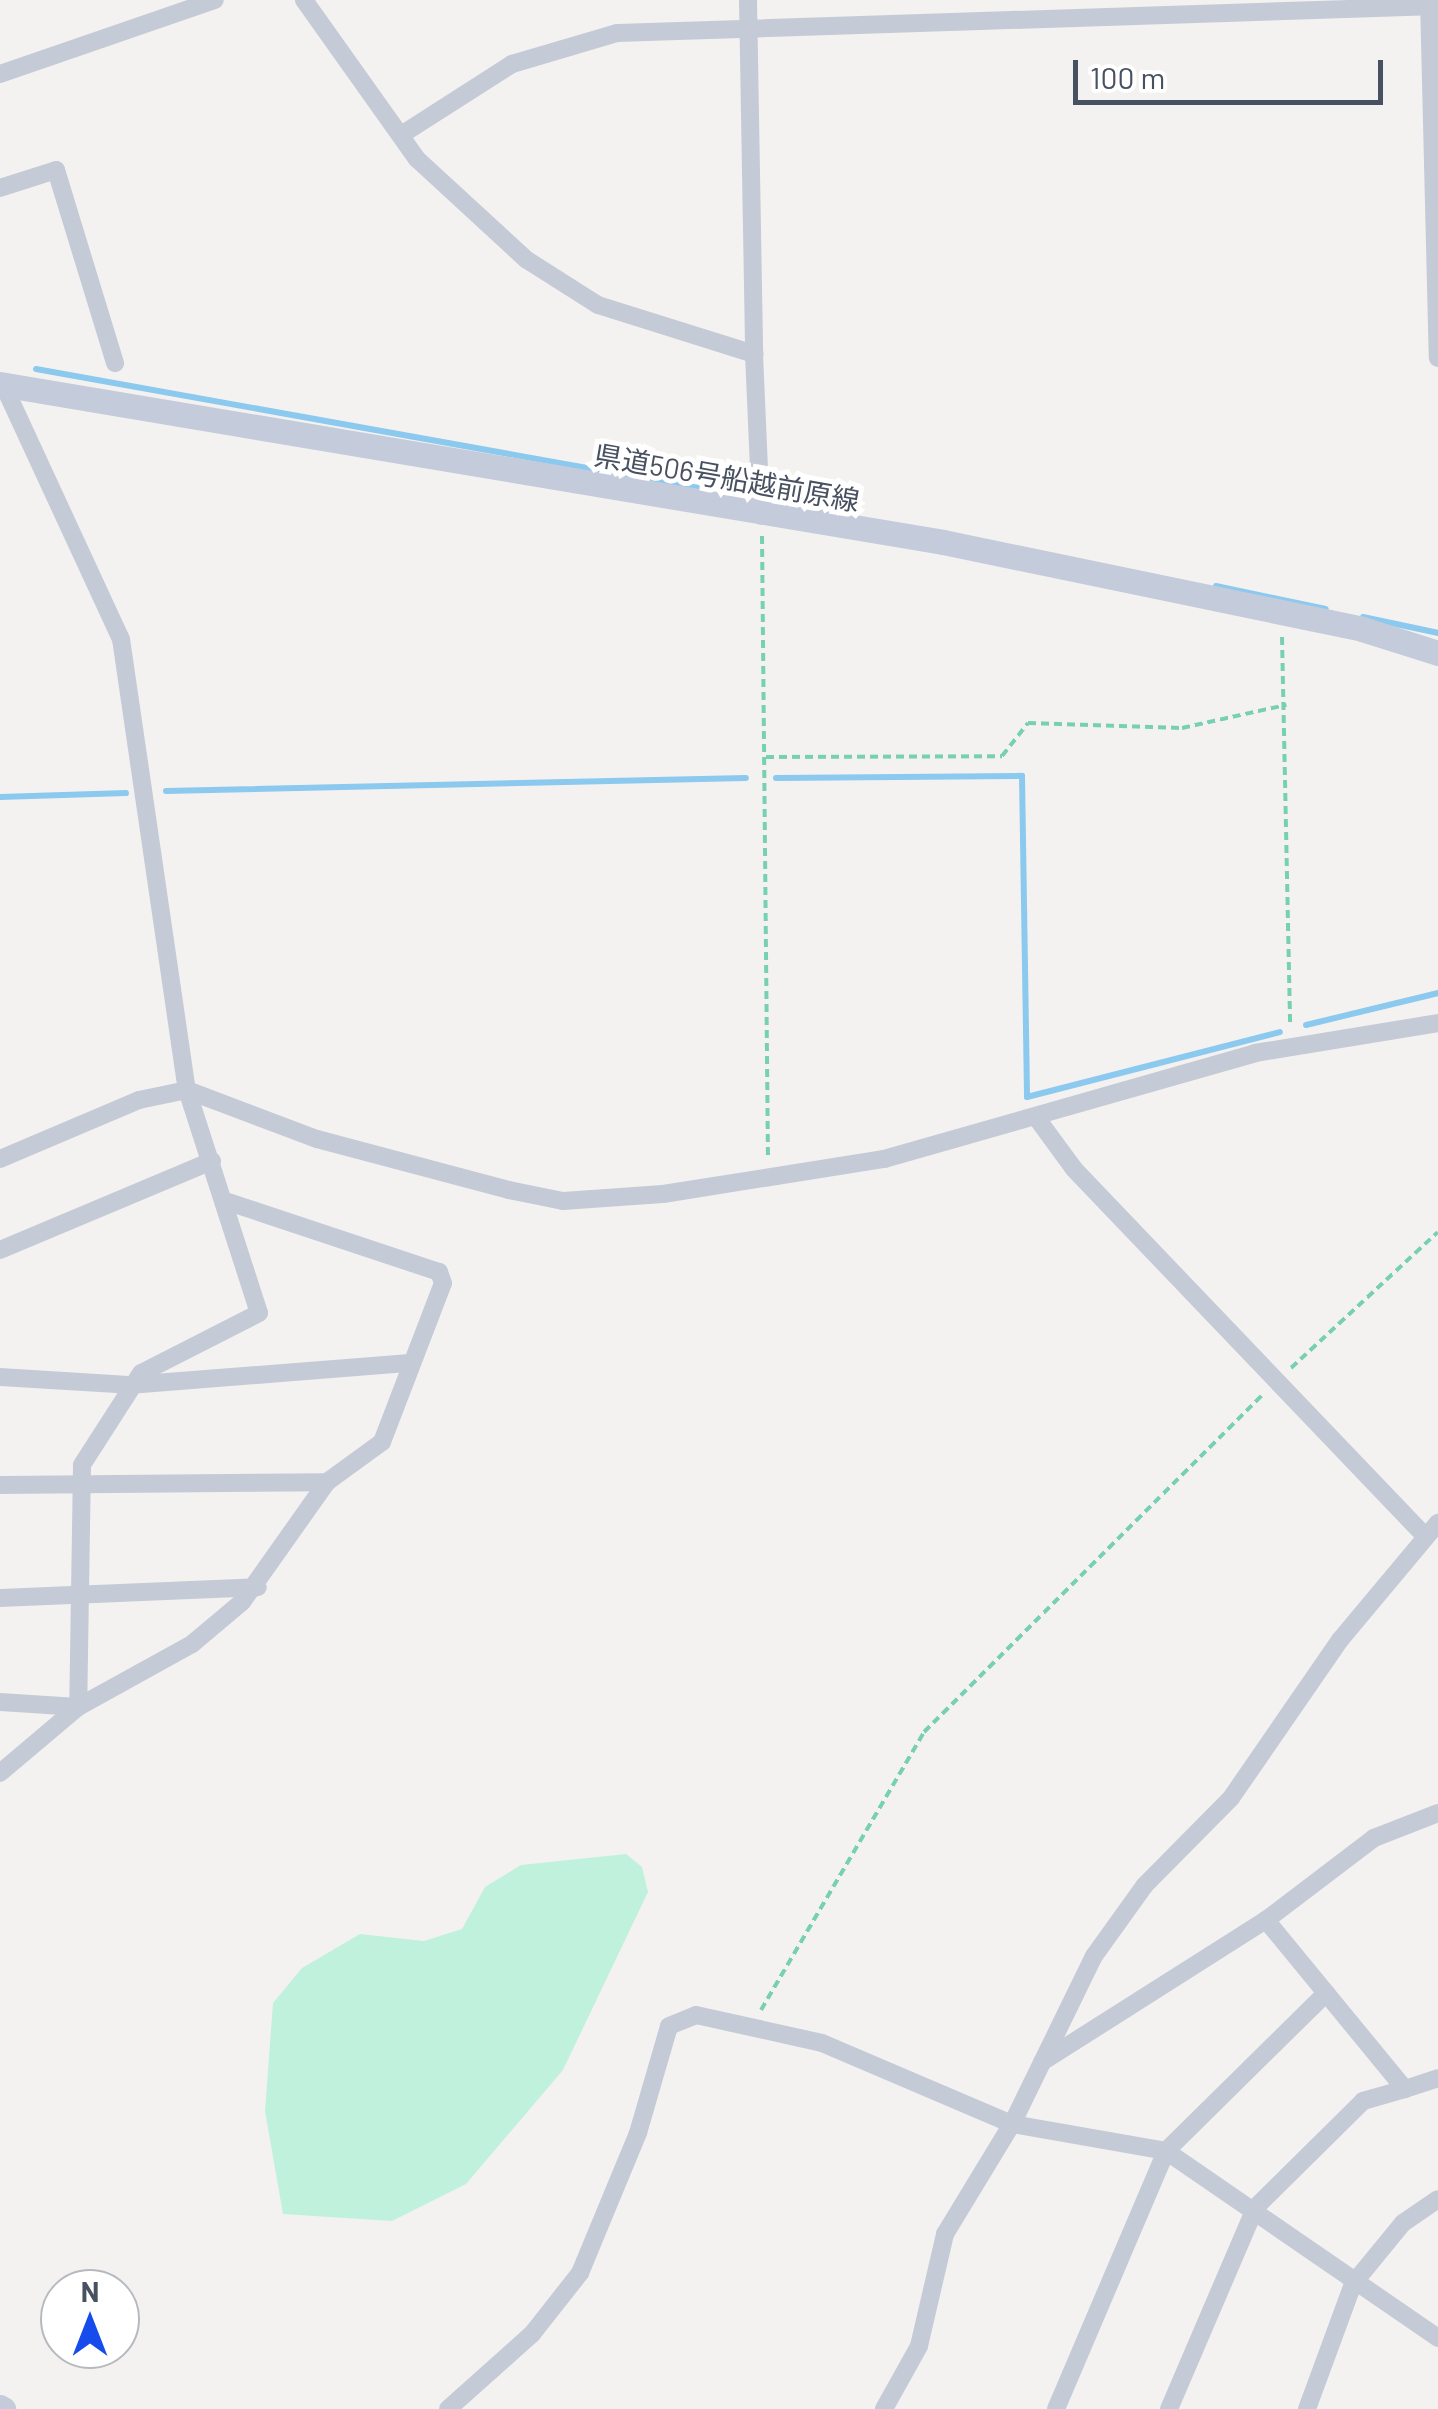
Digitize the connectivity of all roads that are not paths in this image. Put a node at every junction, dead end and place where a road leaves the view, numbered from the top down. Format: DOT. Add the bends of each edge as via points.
graph roads {
  1 [pos="215,0"];
  2 [pos="304,0"];
  3 [pos="748,0"];
  4 [pos="1432,4"];
  5 [pos="749,30"];
  6 [pos="0,74"];
  7 [pos="401,135"];
  8 [pos="0,188"];
  9 [pos="754,354"];
  10 [pos="1438,358"];
  11 [pos="115,363"];
  12 [pos="1,377"];
  13 [pos="762,516"];
  14 [pos="1438,653"];
  15 [pos="1438,1023"];
  16 [pos="187,1090"];
  17 [pos="1036,1117"];
  18 [pos="0,1160"];
  19 [pos="212,1160"];
  20 [pos="228,1202"];
  21 [pos="0,1250"];
  22 [pos="410,1362"];
  23 [pos="0,1377"];
  24 [pos="129,1385"];
  25 [pos="327,1482"];
  26 [pos="0,1485"];
  27 [pos="78,1488"];
  28 [pos="1432,1530"];
  29 [pos="258,1587"];
  30 [pos="0,1598"];
  31 [pos="84,1599"];
  32 [pos="0,1702"];
  33 [pos="78,1707"];
  34 [pos="0,1772"];
  35 [pos="1438,1813"];
  36 [pos="1266,1920"];
  37 [pos="1326,1994"];
  38 [pos="1041,2062"];
  39 [pos="1438,2078"];
  40 [pos="1404,2089"];
  41 [pos="1012,2124"];
  42 [pos="1166,2151"];
  43 [pos="1438,2199"];
  44 [pos="1255,2208"];
  45 [pos="1353,2284"];
  46 [pos="1438,2338"];
  47 [pos="448,2409"];
  48 [pos="884,2409"];
  49 [pos="1056,2409"];
  50 [pos="1169,2409"];
  51 [pos="1307,2409"];
  1 -- 6 [label="street"];
  2 -- 7 [label="street"];
  3 -- 5 [label="street"];
  4 -- 5 [label="street"];
  4 -- 10 [label="street"];
  5 -- 7 [label="street" via="579,40 512,64"];
  5 -- 9 [label="street"];
  7 -- 9 [label="street" via="457,202 598,305"];
  8 -- 11 [label="street" via="56,170"];
  9 -- 13 [label="street"];
  12 -- 13 [label="main road, 県道506号船越前原線"];
  12 -- 16 [label="street" via="121,639"];
  13 -- 14 [label="main road, 県道506号船越前原線" via="1280,612"];
  15 -- 17 [label="street" via="1291,1046"];
  16 -- 17 [label="street" via="386,1160 563,1201 769,1179"];
  16 -- 18 [label="street" via="140,1100"];
  16 -- 19 [label="street"];
  17 -- 28 [label="street" via="1277,1381"];
  19 -- 20 [label="street"];
  19 -- 21 [label="street"];
  20 -- 22 [label="street" via="438,1272 443,1282"];
  20 -- 24 [label="street" via="259,1313 166,1354"];
  22 -- 24 [label="street"];
  22 -- 25 [label="street" via="382,1442"];
  23 -- 24 [label="street"];
  24 -- 27 [label="street"];
  25 -- 27 [label="street"];
  25 -- 29 [label="street"];
  26 -- 27 [label="street"];
  27 -- 31 [label="street"];
  28 -- 38 [label="street" via="1230,1798 1119,1919"];
  29 -- 31 [label="street"];
  29 -- 33 [label="street" via="192,1644"];
  30 -- 31 [label="street"];
  31 -- 33 [label="street"];
  32 -- 33 [label="street"];
  33 -- 34 [label="street"];
  35 -- 36 [label="street" via="1374,1838"];
  36 -- 37 [label="street"];
  36 -- 38 [label="street"];
  37 -- 40 [label="street"];
  37 -- 42 [label="street"];
  38 -- 41 [label="street"];
  39 -- 40 [label="street"];
  40 -- 44 [label="street" via="1363,2101"];
  41 -- 42 [label="street"];
  41 -- 47 [label="street" via="754,2023 714,2014 669,2026 638,2133 580,2273 532,2334"];
  41 -- 48 [label="street" via="945,2234 919,2346"];
  42 -- 44 [label="street"];
  42 -- 49 [label="street"];
  43 -- 45 [label="street" via="1402,2223"];
  44 -- 45 [label="street"];
  44 -- 50 [label="street"];
  45 -- 46 [label="street"];
  45 -- 51 [label="street"];
}
